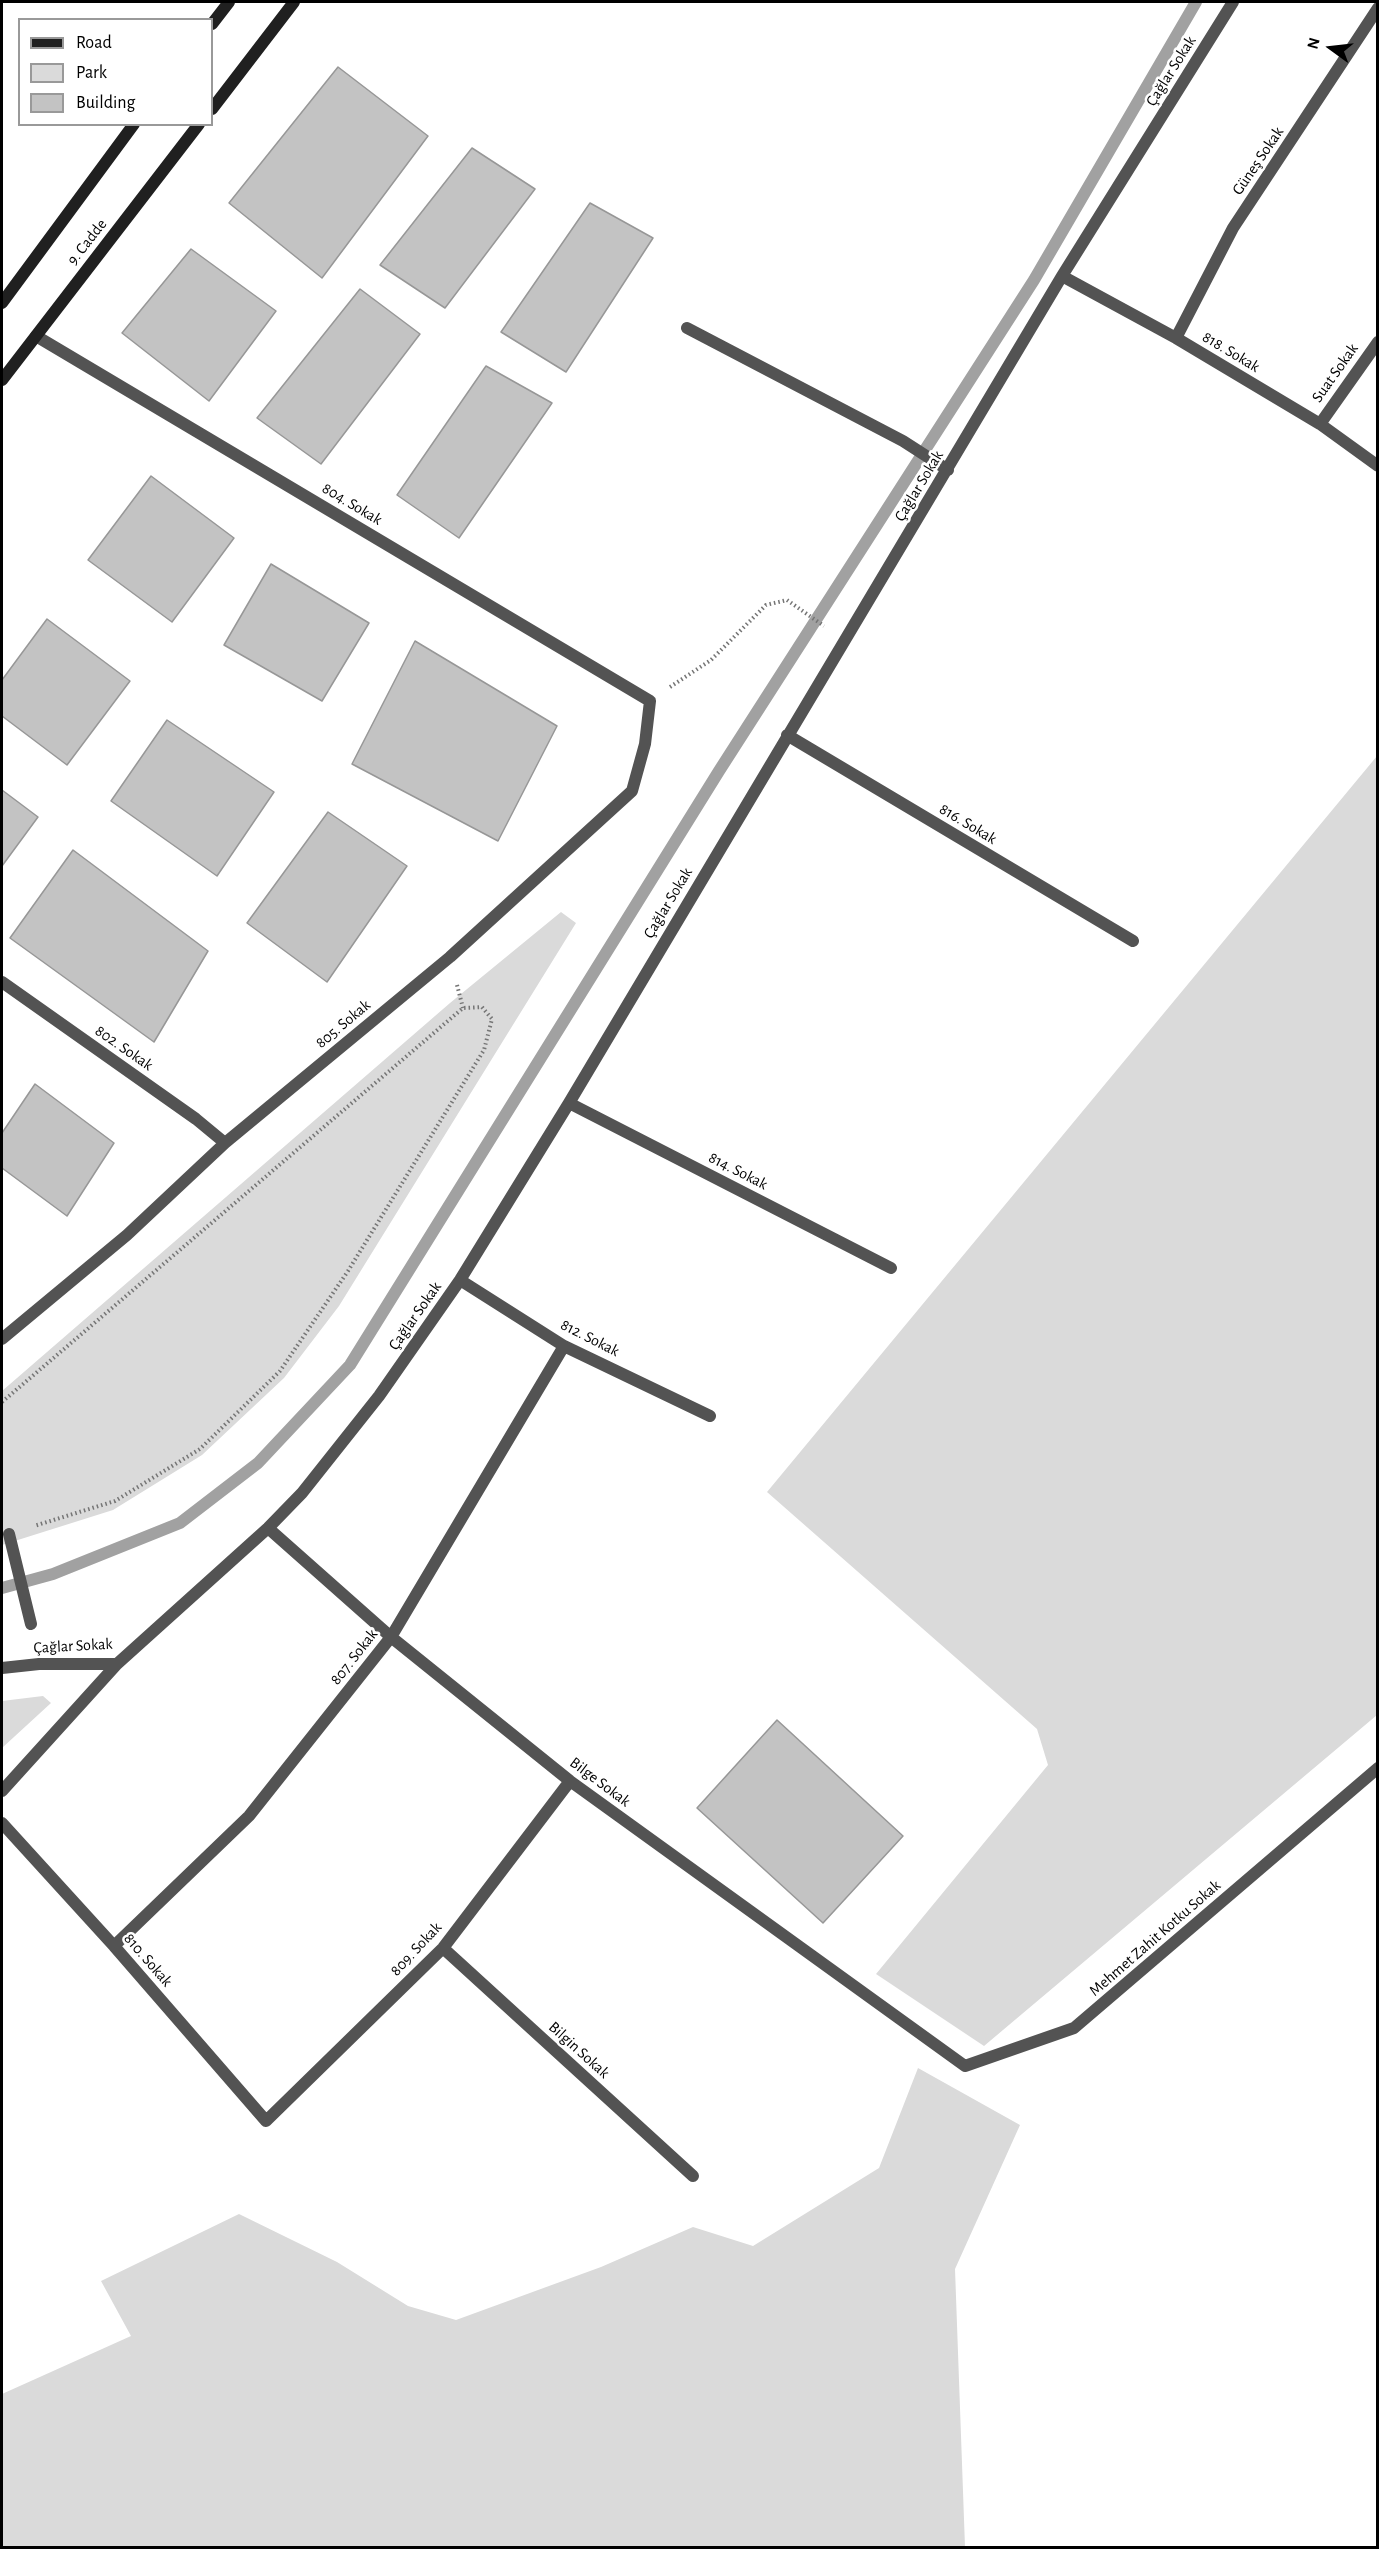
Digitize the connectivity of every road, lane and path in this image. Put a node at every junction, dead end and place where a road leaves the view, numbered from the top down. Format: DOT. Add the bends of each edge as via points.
graph roads {
  1 [pos="229,2"];
  2 [pos="294,2"];
  3 [pos="1233,2"];
  4 [pos="1377,8"];
  5 [pos="213,23"];
  6 [pos="213,108"];
  7 [pos="133,126"];
  8 [pos="197,126"];
  9 [pos="1062,276"];
  10 [pos="2,303"];
  11 [pos="687,328"];
  12 [pos="36,336"];
  13 [pos="1176,338"];
  14 [pos="1377,342"];
  15 [pos="2,380"];
  16 [pos="1320,424"];
  17 [pos="1377,466"];
  18 [pos="948,470"];
  19 [pos="798,609"];
  20 [pos="650,701"];
  21 [pos="787,735"];
  22 [pos="1133,941"];
  23 [pos="2,982"];
  24 [pos="569,1103"];
  25 [pos="225,1143"];
  26 [pos="891,1268"];
  27 [pos="460,1280"];
  28 [pos="2,1340"];
  29 [pos="564,1346"];
  30 [pos="2,1402"];
  31 [pos="710,1416"];
  32 [pos="268,1528"];
  33 [pos="9,1534"];
  34 [pos="31,1624"];
  35 [pos="391,1637"];
  36 [pos="117,1664"];
  37 [pos="2,1668"];
  38 [pos="1377,1768"];
  39 [pos="570,1781"];
  40 [pos="2,1791"];
  41 [pos="2,1823"];
  42 [pos="114,1946"];
  43 [pos="443,1948"];
  44 [pos="929,2042"];
  45 [pos="266,2121"];
  46 [pos="693,2176"];
  1 -- 5 [label="main road"];
  2 -- 6 [label="main road"];
  3 -- 9 [label="street, Çağlar Sokak"];
  4 -- 13 [label="street, Güneş Sokak" via="1233,228"];
  7 -- 10 [label="main road, 9. Cadde"];
  8 -- 12 [label="main road, 9. Cadde"];
  9 -- 13 [label="street, 818. Sokak"];
  9 -- 18 [label="street, Çağlar Sokak"];
  11 -- 18 [label="street" via="903,441"];
  12 -- 15 [label="main road, 9. Cadde"];
  12 -- 20 [label="street, 804. Sokak"];
  13 -- 16 [label="street, 818. Sokak"];
  14 -- 16 [label="street, Suat Sokak"];
  16 -- 17 [label="street, 818. Sokak"];
  18 -- 21 [label="street, Çağlar Sokak"];
  19 -- 20 [label="path" via="787,600 766,605 711,660"];
  20 -- 25 [label="street, 805. Sokak" via="645,744 632,791 450,957"];
  21 -- 22 [label="street, 816. Sokak"];
  21 -- 24 [label="street, Çağlar Sokak"];
  23 -- 25 [label="street, 802. Sokak"];
  24 -- 26 [label="street, 814. Sokak"];
  24 -- 27 [label="street, Çağlar Sokak"];
  25 -- 28 [label="street, 805. Sokak" via="127,1235"];
  27 -- 29 [label="street, 812. Sokak"];
  27 -- 32 [label="street, Çağlar Sokak" via="352,1431"];
  29 -- 31 [label="street, 812. Sokak"];
  29 -- 35 [label="street, 807. Sokak"];
  30 -- 33 [label="path" via="463,1008 482,1006 492,1019 484,1050 348,1271 280,1371 200,1449 172,1467 115,1501"];
  32 -- 35 [label="street, Bilge Sokak"];
  32 -- 36 [label="street, Çağlar Sokak"];
  33 -- 34 [label="street"];
  35 -- 39 [label="street, Bilge Sokak"];
  35 -- 42 [label="street, 807. Sokak" via="249,1816"];
  36 -- 37 [label="street, Çağlar Sokak"];
  36 -- 40 [label="street"];
  38 -- 44 [label="street, Mehmet Zahit Kotku Sokak" via="1074,2028 965,2066"];
  39 -- 43 [label="street, 809. Sokak"];
  39 -- 44 [label="street, Bilge Sokak"];
  41 -- 42 [label="street, 810. Sokak"];
  42 -- 45 [label="street, 810. Sokak"];
  43 -- 45 [label="street, 809. Sokak"];
  43 -- 46 [label="street, Bilgin Sokak"];
}
